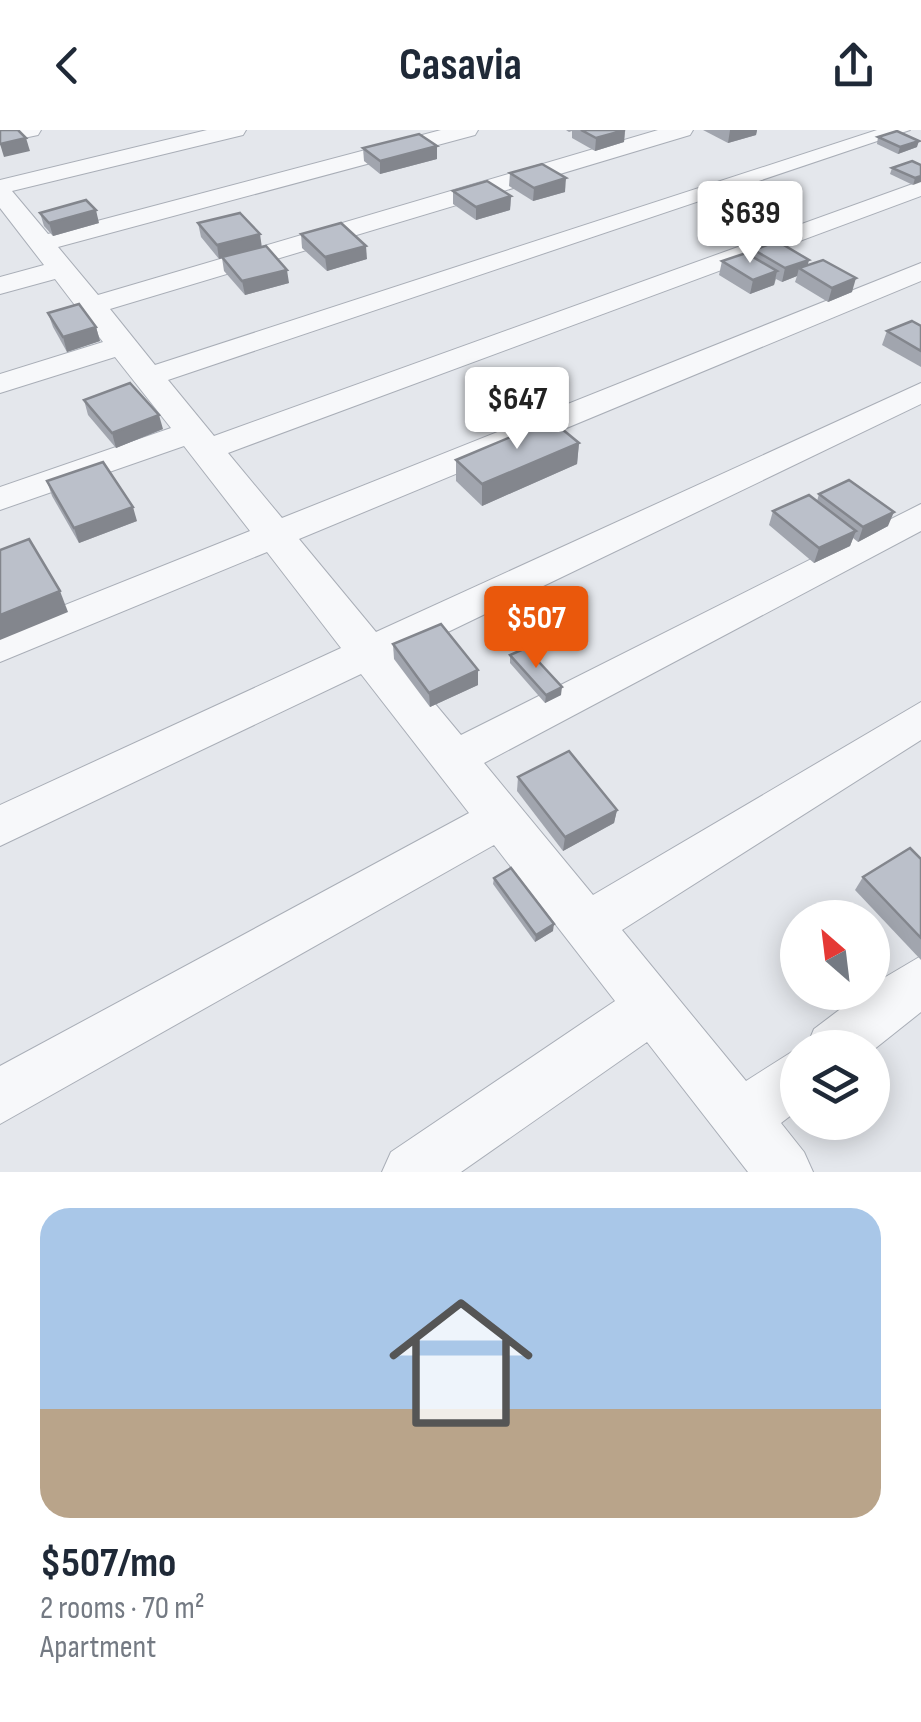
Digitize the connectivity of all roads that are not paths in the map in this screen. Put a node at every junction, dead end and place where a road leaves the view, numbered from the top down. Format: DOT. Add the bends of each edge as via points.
graph roads {
  1 [pos="30,130"];
  2 [pos="235,130"];
  3 [pos="467,130"];
  4 [pos="682,130"];
  5 [pos="899,130"];
  6 [pos="0,136"];
  7 [pos="921,188"];
  8 [pos="0,190"];
  9 [pos="51,256"];
  10 [pos="921,271"];
  11 [pos="0,286"];
  12 [pos="92,306"];
  13 [pos="135,361"];
  14 [pos="0,384"];
  15 [pos="921,392"];
  16 [pos="199,441"];
  17 [pos="0,499"];
  18 [pos="921,516"];
  19 [pos="274,535"];
  20 [pos="0,647"];
  21 [pos="368,653"];
  22 [pos="921,719"];
  23 [pos="453,759"];
  24 [pos="500,818"];
  25 [pos="0,826"];
  26 [pos="587,925"];
  27 [pos="921,980"];
  28 [pos="652,1008"];
  29 [pos="857,1030"];
  30 [pos="780,1089"];
  31 [pos="0,1096"];
  32 [pos="741,1119"];
  33 [pos="411,1172"];
  34 [pos="784,1172"];
  1 -- 6 [label="street"];
  2 -- 8 [label="street"];
  3 -- 9 [label="street"];
  4 -- 12 [label="street"];
  5 -- 13 [label="street"];
  7 -- 16 [label="street"];
  8 -- 9 [label="street"];
  9 -- 11 [label="street"];
  9 -- 12 [label="street"];
  10 -- 19 [label="street"];
  12 -- 13 [label="street"];
  13 -- 14 [label="street"];
  13 -- 16 [label="street"];
  15 -- 21 [label="street"];
  16 -- 17 [label="street"];
  16 -- 19 [label="street"];
  18 -- 23 [label="street"];
  19 -- 20 [label="street"];
  19 -- 21 [label="street"];
  21 -- 23 [label="street"];
  21 -- 25 [label="street"];
  22 -- 26 [label="street"];
  23 -- 24 [label="street"];
  24 -- 26 [label="street"];
  24 -- 31 [label="street"];
  26 -- 28 [label="street"];
  27 -- 29 [label="street"];
  28 -- 32 [label="street"];
  28 -- 33 [label="street"];
  30 -- 32 [label="street"];
  32 -- 34 [label="street"];
}
